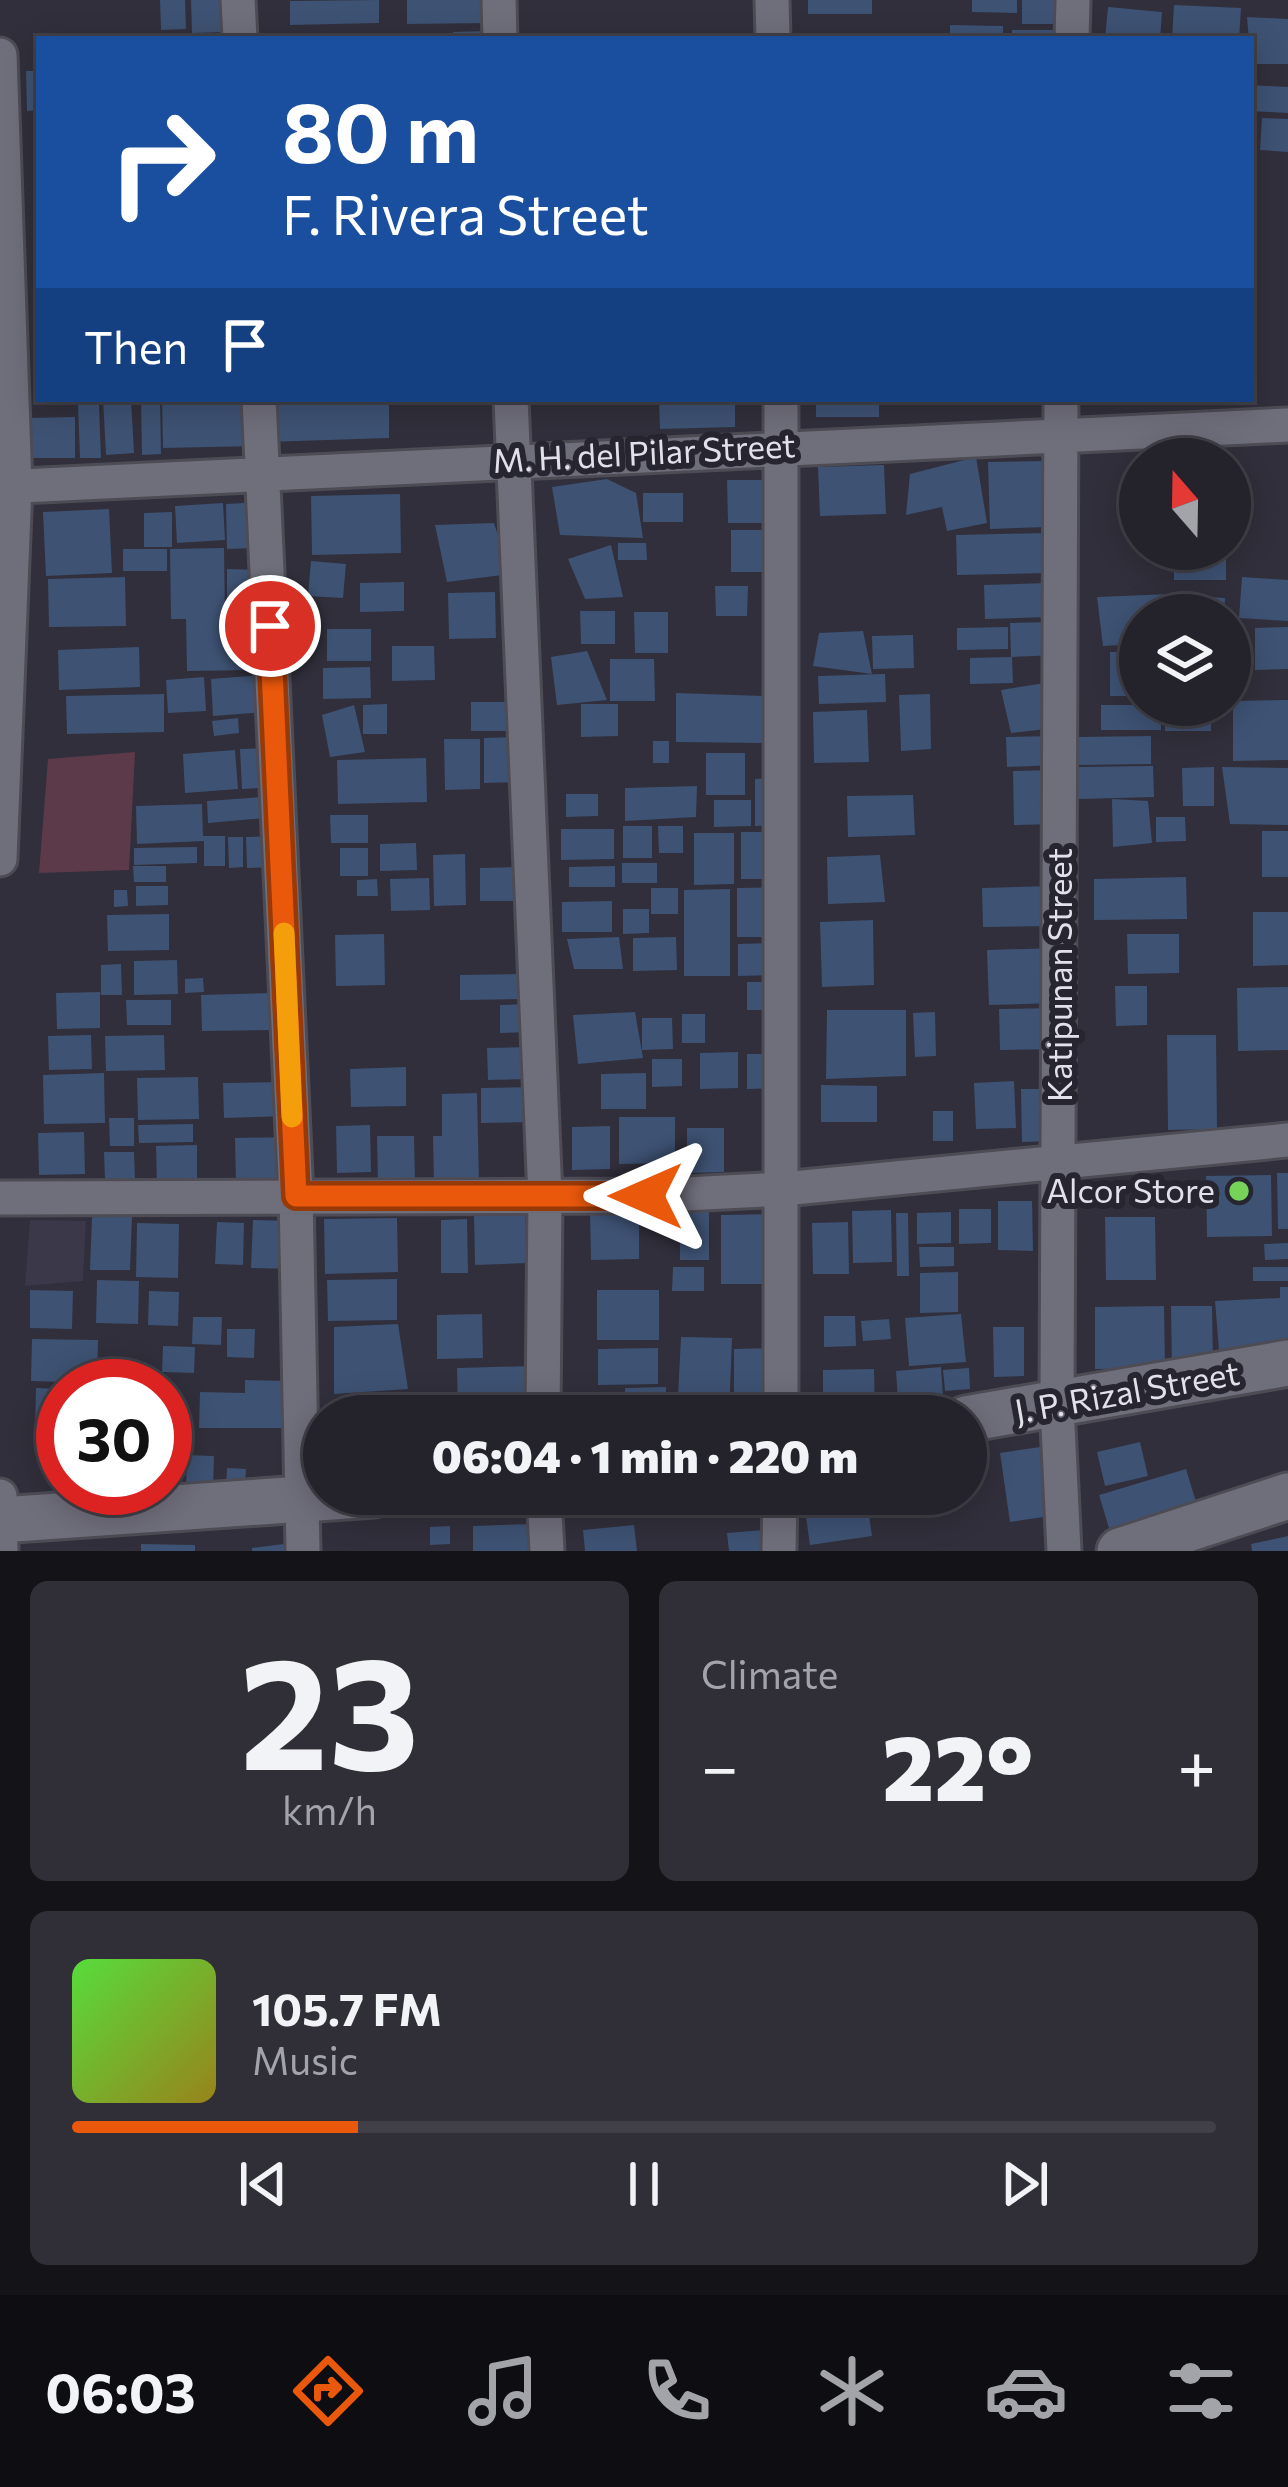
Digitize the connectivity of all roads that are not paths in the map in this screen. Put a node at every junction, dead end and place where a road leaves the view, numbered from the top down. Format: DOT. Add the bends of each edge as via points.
graph roads {
  1 [pos="238,0"];
  2 [pos="499,0"];
  3 [pos="772,0"];
  4 [pos="1073,0"];
  5 [pos="240,36"];
  6 [pos="500,36"];
  7 [pos="773,36"];
  8 [pos="1072,36"];
  9 [pos="0,55"];
  10 [pos="260,402"];
  11 [pos="512,402"];
  12 [pos="781,402"];
  13 [pos="1061,402"];
  14 [pos="1288,425"];
  15 [pos="1060,435"];
  16 [pos="782,447"];
  17 [pos="514,459"];
  18 [pos="264,476"];
  19 [pos="7,486"];
  20 [pos="0,859"];
  21 [pos="1288,1140"];
  22 [pos="1060,1162"];
  23 [pos="783,1189"];
  24 [pos="296,1196"];
  25 [pos="545,1196"];
  26 [pos="0,1198"];
  27 [pos="1288,1363"];
  28 [pos="543,1395"];
  29 [pos="781,1395"];
  30 [pos="1057,1405"];
  31 [pos="987,1416"];
  32 [pos="0,1496"];
  33 [pos="1288,1496"];
  34 [pos="302,1502"];
  35 [pos="545,1515"];
  36 [pos="780,1515"];
  37 [pos="0,1520"];
  38 [pos="1,1551"];
  39 [pos="303,1551"];
  40 [pos="547,1551"];
  41 [pos="779,1551"];
  42 [pos="1064,1551"];
  43 [pos="1120,1551"];
  1 -- 5 [label="street"];
  2 -- 6 [label="street"];
  3 -- 7 [label="street"];
  4 -- 8 [label="street"];
  9 -- 19 [label="street"];
  10 -- 18 [label="street"];
  11 -- 17 [label="street"];
  12 -- 16 [label="street"];
  13 -- 15 [label="street, Katipunan Street"];
  14 -- 15 [label="street, M. H. del Pilar Street"];
  15 -- 16 [label="street, M. H. del Pilar Street"];
  15 -- 22 [label="street, Katipunan Street"];
  16 -- 17 [label="street, M. H. del Pilar Street"];
  16 -- 23 [label="street"];
  17 -- 18 [label="street, M. H. del Pilar Street"];
  17 -- 25 [label="street"];
  18 -- 19 [label="street, M. H. del Pilar Street"];
  18 -- 24 [label="street"];
  19 -- 20 [label="street"];
  21 -- 22 [label="street"];
  22 -- 23 [label="street"];
  22 -- 30 [label="street, Katipunan Street"];
  23 -- 25 [label="street"];
  23 -- 29 [label="street"];
  24 -- 25 [label="street"];
  24 -- 26 [label="street"];
  24 -- 34 [label="street"];
  25 -- 28 [label="street"];
  27 -- 30 [label="main road, J. P. Rizal Street"];
  30 -- 31 [label="main road, J. P. Rizal Street"];
  30 -- 42 [label="street, Katipunan Street"];
  32 -- 37 [label="street"];
  33 -- 43 [label="main road"];
  34 -- 37 [label="main road"];
  34 -- 39 [label="street"];
  35 -- 40 [label="street"];
  36 -- 41 [label="street"];
  37 -- 38 [label="street"];
}
